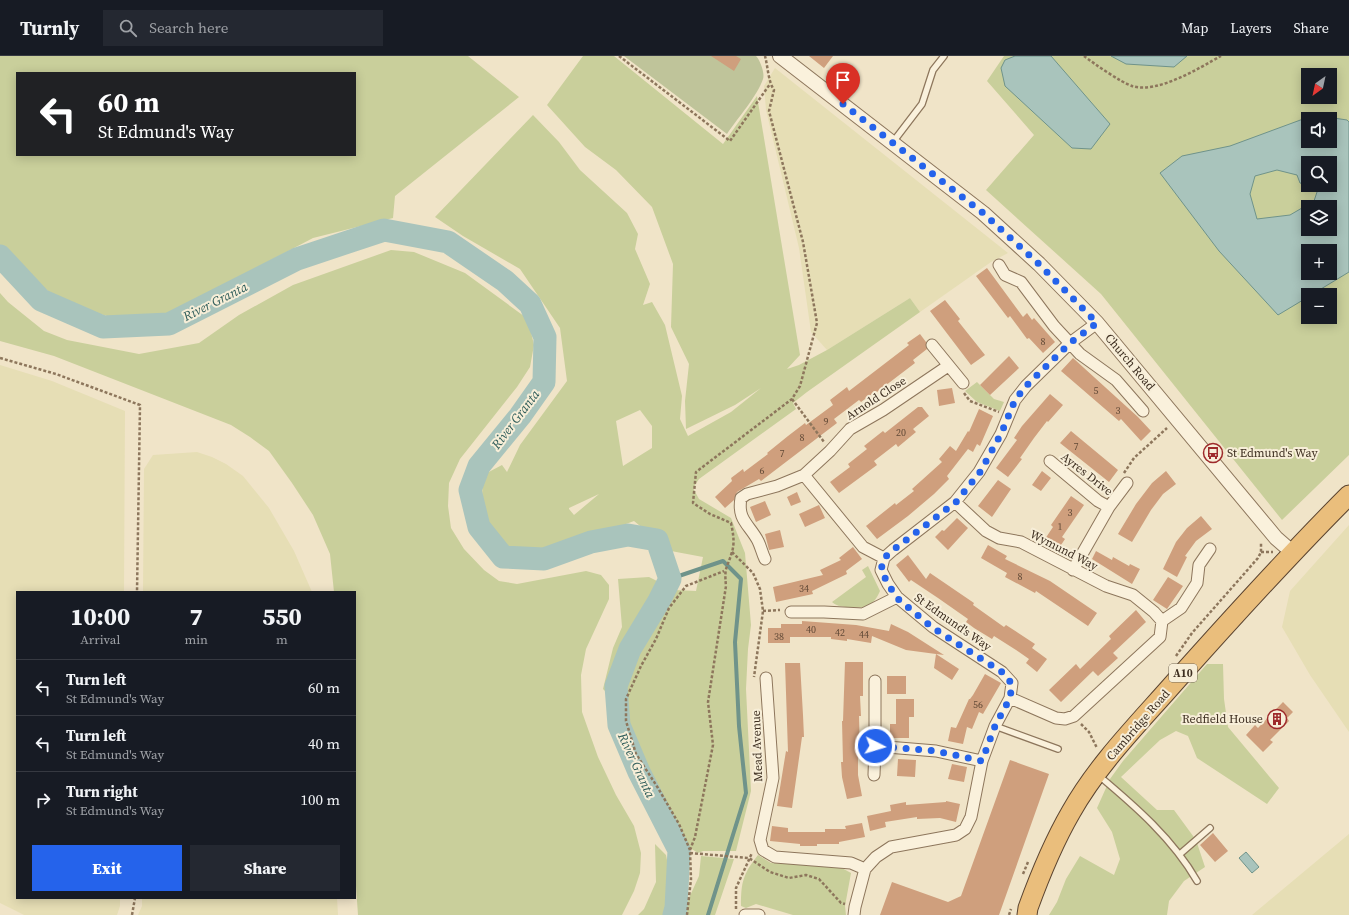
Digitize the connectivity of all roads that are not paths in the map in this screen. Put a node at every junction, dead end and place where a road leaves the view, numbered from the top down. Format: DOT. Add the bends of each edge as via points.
graph roads {
  1 [pos="780,56"];
  2 [pos="944,56"];
  3 [pos="893,142"];
  4 [pos="999,265"];
  5 [pos="1097,323"];
  6 [pos="1070,343"];
  7 [pos="932,345"];
  8 [pos="948,366"];
  9 [pos="963,383"];
  10 [pos="1143,411"];
  11 [pos="1050,461"];
  12 [pos="804,475"];
  13 [pos="1127,483"];
  14 [pos="1349,495"];
  15 [pos="956,502"];
  16 [pos="1109,507"];
  17 [pos="1210,549"];
  18 [pos="1292,552"];
  19 [pos="884,558"];
  20 [pos="765,559"];
  21 [pos="1073,570"];
  22 [pos="897,598"];
  23 [pos="791,612"];
  24 [pos="1162,621"];
  25 [pos="766,678"];
  26 [pos="875,681"];
  27 [pos="1010,698"];
  28 [pos="995,726"];
  29 [pos="875,746"];
  30 [pos="1058,749"];
  31 [pos="982,761"];
  32 [pos="1097,774"];
  33 [pos="874,775"];
  34 [pos="1210,828"];
  35 [pos="1180,854"];
  36 [pos="865,869"];
  37 [pos="1197,881"];
  38 [pos="854,911"];
  39 [pos="1025,913"];
  40 [pos="745,915"];
  41 [pos="759,915"];
  1 -- 3 [label="street, Church Road"];
  2 -- 3 [label="lane" via="933,70 922,104"];
  3 -- 5 [label="street, Church Road" via="983,213 1039,264"];
  4 -- 6 [label="street" via="1005,275 1021,282"];
  5 -- 6 [label="street"];
  5 -- 18 [label="street, Church Road" via="1276,538"];
  6 -- 10 [label="street" via="1080,354 1116,380"];
  6 -- 15 [label="street" via="1015,400 1001,434 980,472"];
  7 -- 8 [label="street"];
  8 -- 9 [label="street"];
  8 -- 12 [label="street, Arnold Close" via="850,429"];
  11 -- 16 [label="street, Ayres Drive" via="1098,501"];
  12 -- 19 [label="street" via="863,547"];
  12 -- 20 [label="street, Arnold Close" via="742,498 739,508 741,516 758,541"];
  13 -- 16 [label="street, Ayres Drive"];
  14 -- 18 [label="highway, Cambridge Road / A10"];
  15 -- 19 [label="street"];
  15 -- 21 [label="street, Wymund Way" via="986,531 999,538 1020,542"];
  16 -- 21 [label="street, Ayres Drive"];
  17 -- 24 [label="street" via="1198,565 1197,583 1181,608"];
  18 -- 32 [label="highway, Cambridge Road / A10" via="1140,721"];
  19 -- 22 [label="street, St Edmund's Way" via="881,570"];
  21 -- 24 [label="street, Wymund Way" via="1106,586 1133,595"];
  22 -- 23 [label="street, St Edmund's Way" via="863,614"];
  22 -- 27 [label="street, St Edmund's Way" via="933,628 1002,672 1012,684"];
  24 -- 27 [label="street" via="1160,637 1074,716 1056,718"];
  25 -- 36 [label="street, Mead Avenue" via="773,778 760,840 763,850 775,857 851,863"];
  26 -- 29 [label="street"];
  27 -- 28 [label="street"];
  28 -- 30 [label="lane"];
  28 -- 31 [label="street"];
  29 -- 31 [label="street" via="936,751"];
  29 -- 33 [label="street"];
  31 -- 36 [label="street" via="971,817 965,829 956,835 891,847 876,857"];
  32 -- 35 [label="lane" via="1120,793"];
  32 -- 39 [label="highway, Cambridge Road / A10" via="1071,811 1052,845"];
  34 -- 35 [label="lane"];
  35 -- 37 [label="lane"];
  36 -- 38 [label="street"];
  40 -- 41 [label="street"];
}
